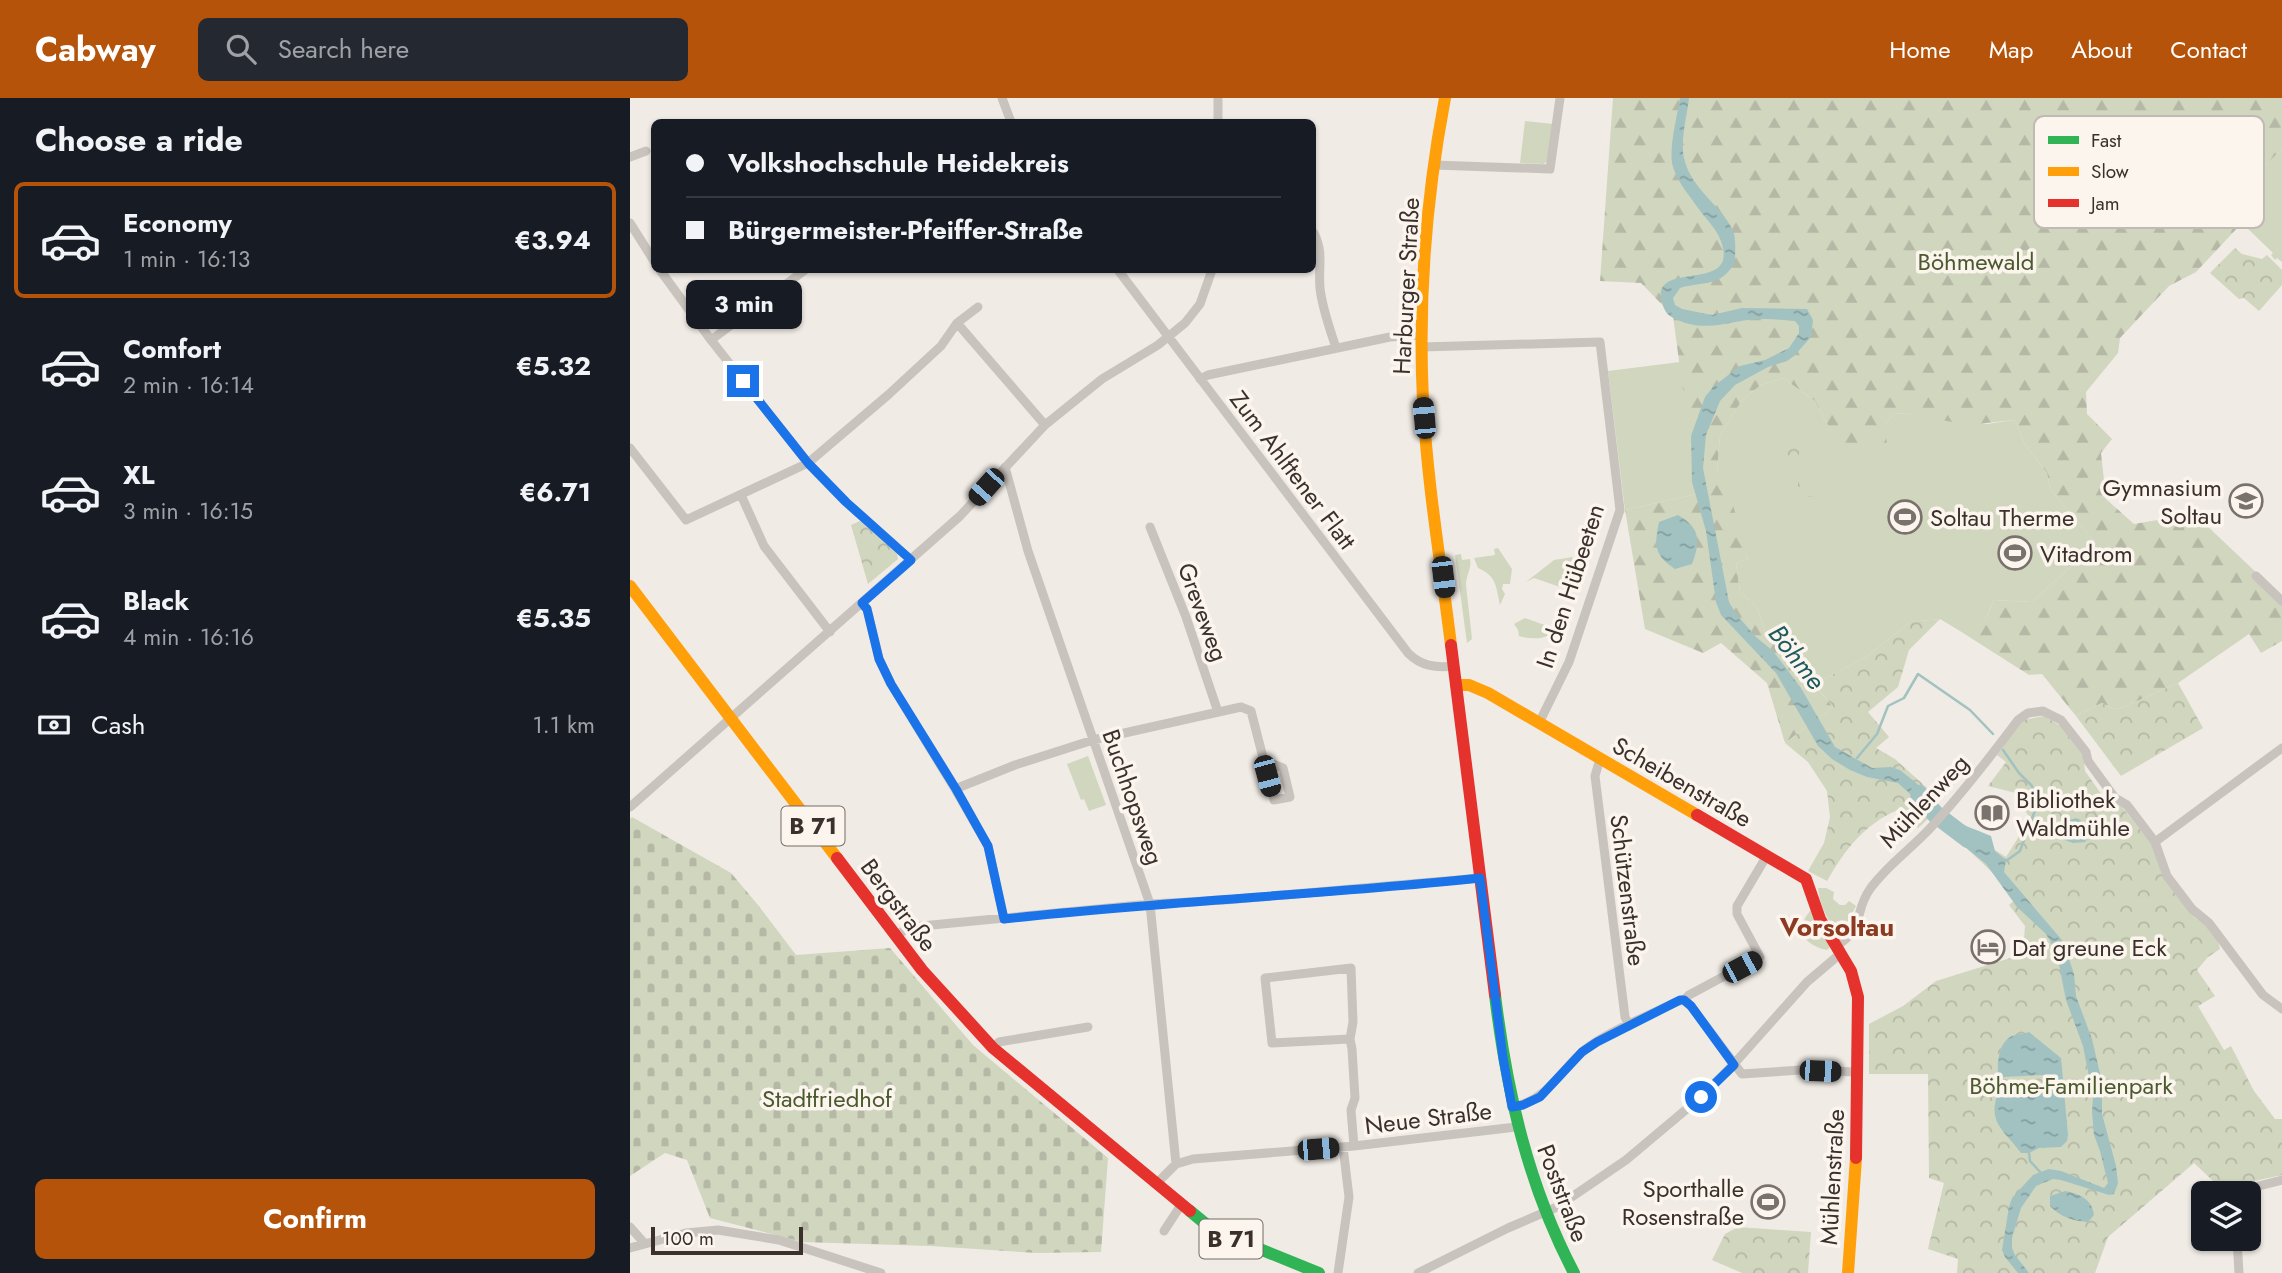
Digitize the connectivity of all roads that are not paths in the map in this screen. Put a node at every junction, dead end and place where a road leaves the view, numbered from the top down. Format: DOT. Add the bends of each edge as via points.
graph roads {
  1 [pos="1002,98"];
  2 [pos="1218,98"];
  3 [pos="1446,98"];
  4 [pos="1560,98"];
  5 [pos="1010,119"];
  6 [pos="1218,119"];
  7 [pos="646,151"];
  8 [pos="630,157"];
  9 [pos="1434,165"];
  10 [pos="630,223"];
  11 [pos="1316,237"];
  12 [pos="651,256"];
  13 [pos="662,273"];
  14 [pos="801,273"];
  15 [pos="1120,273"];
  16 [pos="1211,273"];
  17 [pos="978,307"];
  18 [pos="957,323"];
  19 [pos="1169,336"];
  20 [pos="711,340"];
  21 [pos="1422,341"];
  22 [pos="1336,348"];
  23 [pos="1200,379"];
  24 [pos="1045,425"];
  25 [pos="630,447"];
  26 [pos="808,463"];
  27 [pos="1005,467"];
  28 [pos="741,495"];
  29 [pos="1150,527"];
  30 [pos="911,560"];
  31 [pos="2256,576"];
  32 [pos="630,586"];
  33 [pos="641,601"];
  34 [pos="2282,601"];
  35 [pos="862,603"];
  36 [pos="630,609"];
  37 [pos="830,632"];
  38 [pos="1454,666"];
  39 [pos="1456,685"];
  40 [pos="1219,712"];
  41 [pos="730,718"];
  42 [pos="1539,723"];
  43 [pos="1093,740"];
  44 [pos="2282,748"];
  45 [pos="1600,759"];
  46 [pos="1264,760"];
  47 [pos="956,789"];
  48 [pos="630,807"];
  49 [pos="2155,842"];
  50 [pos="1766,857"];
  51 [pos="1480,878"];
  52 [pos="1150,904"];
  53 [pos="1004,919"];
  54 [pos="896,935"];
  55 [pos="1840,953"];
  56 [pos="1684,1000"];
  57 [pos="2282,1009"];
  58 [pos="1629,1026"];
  59 [pos="1088,1027"];
  60 [pos="1350,1039"];
  61 [pos="993,1048"];
  62 [pos="1734,1065"];
  63 [pos="1857,1072"];
  64 [pos="1512,1107"];
  65 [pos="1516,1127"];
  66 [pos="1354,1146"];
  67 [pos="1343,1147"];
  68 [pos="1176,1164"];
  69 [pos="2282,1180"];
  70 [pos="1156,1184"];
  71 [pos="2261,1185"];
  72 [pos="1181,1205"];
  73 [pos="1544,1212"];
  74 [pos="630,1227"];
  75 [pos="1164,1231"];
  76 [pos="645,1244"];
  77 [pos="630,1248"];
  78 [pos="2238,1251"];
  79 [pos="881,1273"];
  80 [pos="1319,1273"];
  81 [pos="1338,1273"];
  82 [pos="1418,1273"];
  83 [pos="1574,1273"];
  84 [pos="1848,1273"];
  85 [pos="2239,1273"];
  1 -- 5 [label="street"];
  2 -- 6 [label="street"];
  3 -- 9 [label="main road, Harburger Straße"];
  4 -- 9 [label="street" via="1550,169"];
  7 -- 8 [label="street"];
  9 -- 21 [label="main road, Harburger Straße"];
  10 -- 12 [label="street"];
  11 -- 22 [label="street" via="1321,246 1322,301"];
  13 -- 20 [label="street"];
  14 -- 20 [label="street"];
  15 -- 19 [label="street, Zum Ahlftener Flatt"];
  16 -- 19 [label="street" via="1200,304"];
  17 -- 18 [label="street"];
  18 -- 24 [label="street"];
  18 -- 26 [label="street" via="941,346"];
  19 -- 23 [label="street, Zum Ahlftener Flatt"];
  19 -- 24 [label="street" via="1102,379"];
  20 -- 26 [label="street"];
  21 -- 22 [label="street" via="1390,337"];
  21 -- 38 [label="main road, Harburger Straße" via="1426,433"];
  21 -- 42 [label="street, In den Hübeeten" via="1600,342 1620,510 1569,662"];
  22 -- 23 [label="street"];
  23 -- 38 [label="street, Zum Ahlftener Flatt" via="1408,653 1432,667"];
  24 -- 27 [label="street"];
  25 -- 28 [label="street" via="686,520"];
  26 -- 28 [label="street"];
  26 -- 30 [label="street"];
  27 -- 30 [label="street"];
  27 -- 43 [label="street, Buchhopsweg" via="1028,551"];
  28 -- 37 [label="street" via="764,546"];
  29 -- 40 [label="street, Greveweg"];
  30 -- 35 [label="street"];
  31 -- 34 [label="street"];
  32 -- 33 [label="main road, Bergstraße / B 71"];
  33 -- 36 [label="street"];
  33 -- 41 [label="main road, Bergstraße / B 71"];
  35 -- 37 [label="street"];
  35 -- 47 [label="street" via="891,684"];
  37 -- 41 [label="street"];
  38 -- 39 [label="main road, Harburger Straße"];
  39 -- 42 [label="main road, Scheibenstraße" via="1478,688"];
  39 -- 51 [label="main road, Harburger Straße"];
  40 -- 43 [label="street"];
  40 -- 46 [label="street" via="1241,707 1251,711"];
  41 -- 48 [label="street"];
  41 -- 54 [label="main road, Bergstraße / B 71"];
  42 -- 45 [label="main road, Scheibenstraße"];
  43 -- 47 [label="street"];
  43 -- 52 [label="street, Buchhopsweg"];
  44 -- 49 [label="street"];
  45 -- 50 [label="main road, Scheibenstraße"];
  45 -- 58 [label="street, Schützenstraße" via="1595,776"];
  47 -- 53 [label="street" via="988,846"];
  49 -- 55 [label="street, Mühlenweg" via="2127,805 2115,798 2061,720 2043,711 2028,713 1934,824 1873,885"];
  49 -- 57 [label="street" via="2167,876 2192,909 2209,923 2263,995"];
  50 -- 55 [label="main road, Scheibenstraße" via="1806,879 1818,914"];
  50 -- 56 [label="street" via="1737,905 1737,914 1760,957"];
  51 -- 52 [label="street"];
  51 -- 64 [label="main road, Poststraße"];
  52 -- 53 [label="street"];
  52 -- 68 [label="street, Buchhopsweg"];
  53 -- 54 [label="street" via="911,927"];
  54 -- 61 [label="main road, Bergstraße / B 71" via="933,985"];
  55 -- 62 [label="street, Mühlenweg" via="1807,982"];
  55 -- 63 [label="main road, Mühlenstraße" via="1858,997"];
  56 -- 58 [label="street"];
  56 -- 62 [label="street"];
  58 -- 64 [label="street" via="1582,1052 1540,1097"];
  59 -- 61 [label="street" via="999,1042"];
  60 -- 60 [label="street" via="1351,968 1265,978 1272,1043"];
  60 -- 66 [label="street"];
  61 -- 70 [label="main road, Bergstraße / B 71"];
  62 -- 63 [label="street" via="1742,1074"];
  62 -- 73 [label="street, Mühlenweg" via="1626,1160"];
  63 -- 84 [label="main road, Mühlenstraße"];
  64 -- 65 [label="main road, Poststraße"];
  65 -- 66 [label="street, Neue Straße"];
  65 -- 73 [label="main road, Poststraße"];
  66 -- 67 [label="street, Neue Straße"];
  67 -- 68 [label="street, Neue Straße"];
  67 -- 81 [label="street" via="1349,1197"];
  68 -- 70 [label="street"];
  69 -- 71 [label="street"];
  70 -- 72 [label="main road, Bergstraße / B 71"];
  72 -- 75 [label="street"];
  72 -- 80 [label="main road, Bergstraße / B 71" via="1213,1230"];
  73 -- 82 [label="street, Mühlenweg"];
  73 -- 83 [label="main road, Poststraße"];
  74 -- 76 [label="street"];
  76 -- 77 [label="street"];
  76 -- 79 [label="street" via="686,1233 727,1231 779,1240"];
  78 -- 85 [label="street"];
}
